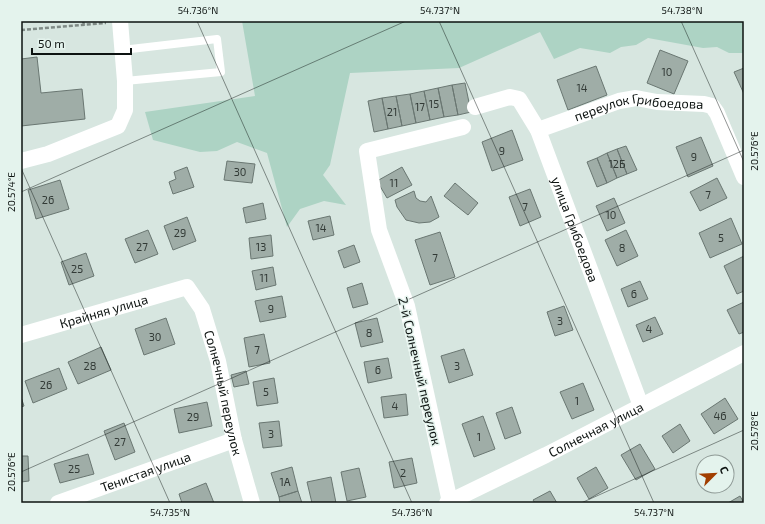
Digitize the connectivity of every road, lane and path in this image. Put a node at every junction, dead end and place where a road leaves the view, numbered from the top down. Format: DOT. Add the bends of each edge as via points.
graph roads {
  1 [pos="83,21"];
  2 [pos="120,21"];
  3 [pos="21,30"];
  4 [pos="122,50"];
  5 [pos="125,82"];
  6 [pos="475,107"];
  7 [pos="462,127"];
  8 [pos="538,130"];
  9 [pos="21,161"];
  10 [pos="744,177"];
  11 [pos="187,287"];
  12 [pos="21,335"];
  13 [pos="744,353"];
  14 [pos="641,406"];
  15 [pos="234,440"];
  16 [pos="448,502"];
  17 [pos="58,503"];
  18 [pos="252,503"];
  1 -- 3 [label="path" via="84,25"];
  2 -- 4 [label="street"];
  4 -- 5 [label="street"];
  4 -- 5 [label="lane" via="217,39 221,72"];
  5 -- 9 [label="street" via="124,110 118,126 48,154"];
  6 -- 8 [label="street, улица Грибоедова" via="510,97 519,99"];
  7 -- 16 [label="street, 2-й Солнечный переулок" via="367,151 379,230 407,306"];
  8 -- 10 [label="street, переулок Грибоедова" via="619,101 636,98 657,102 704,104 712,106 717,113"];
  8 -- 14 [label="street, улица Грибоедова"];
  11 -- 12 [label="street, Крайняя улица"];
  11 -- 15 [label="street, Солнечный переулок" via="202,309 218,361"];
  13 -- 14 [label="street, Солнечная улица"];
  14 -- 16 [label="street, Солнечная улица"];
  15 -- 17 [label="street, Тенистая улица"];
  15 -- 18 [label="street, Солнечный переулок"];
}
